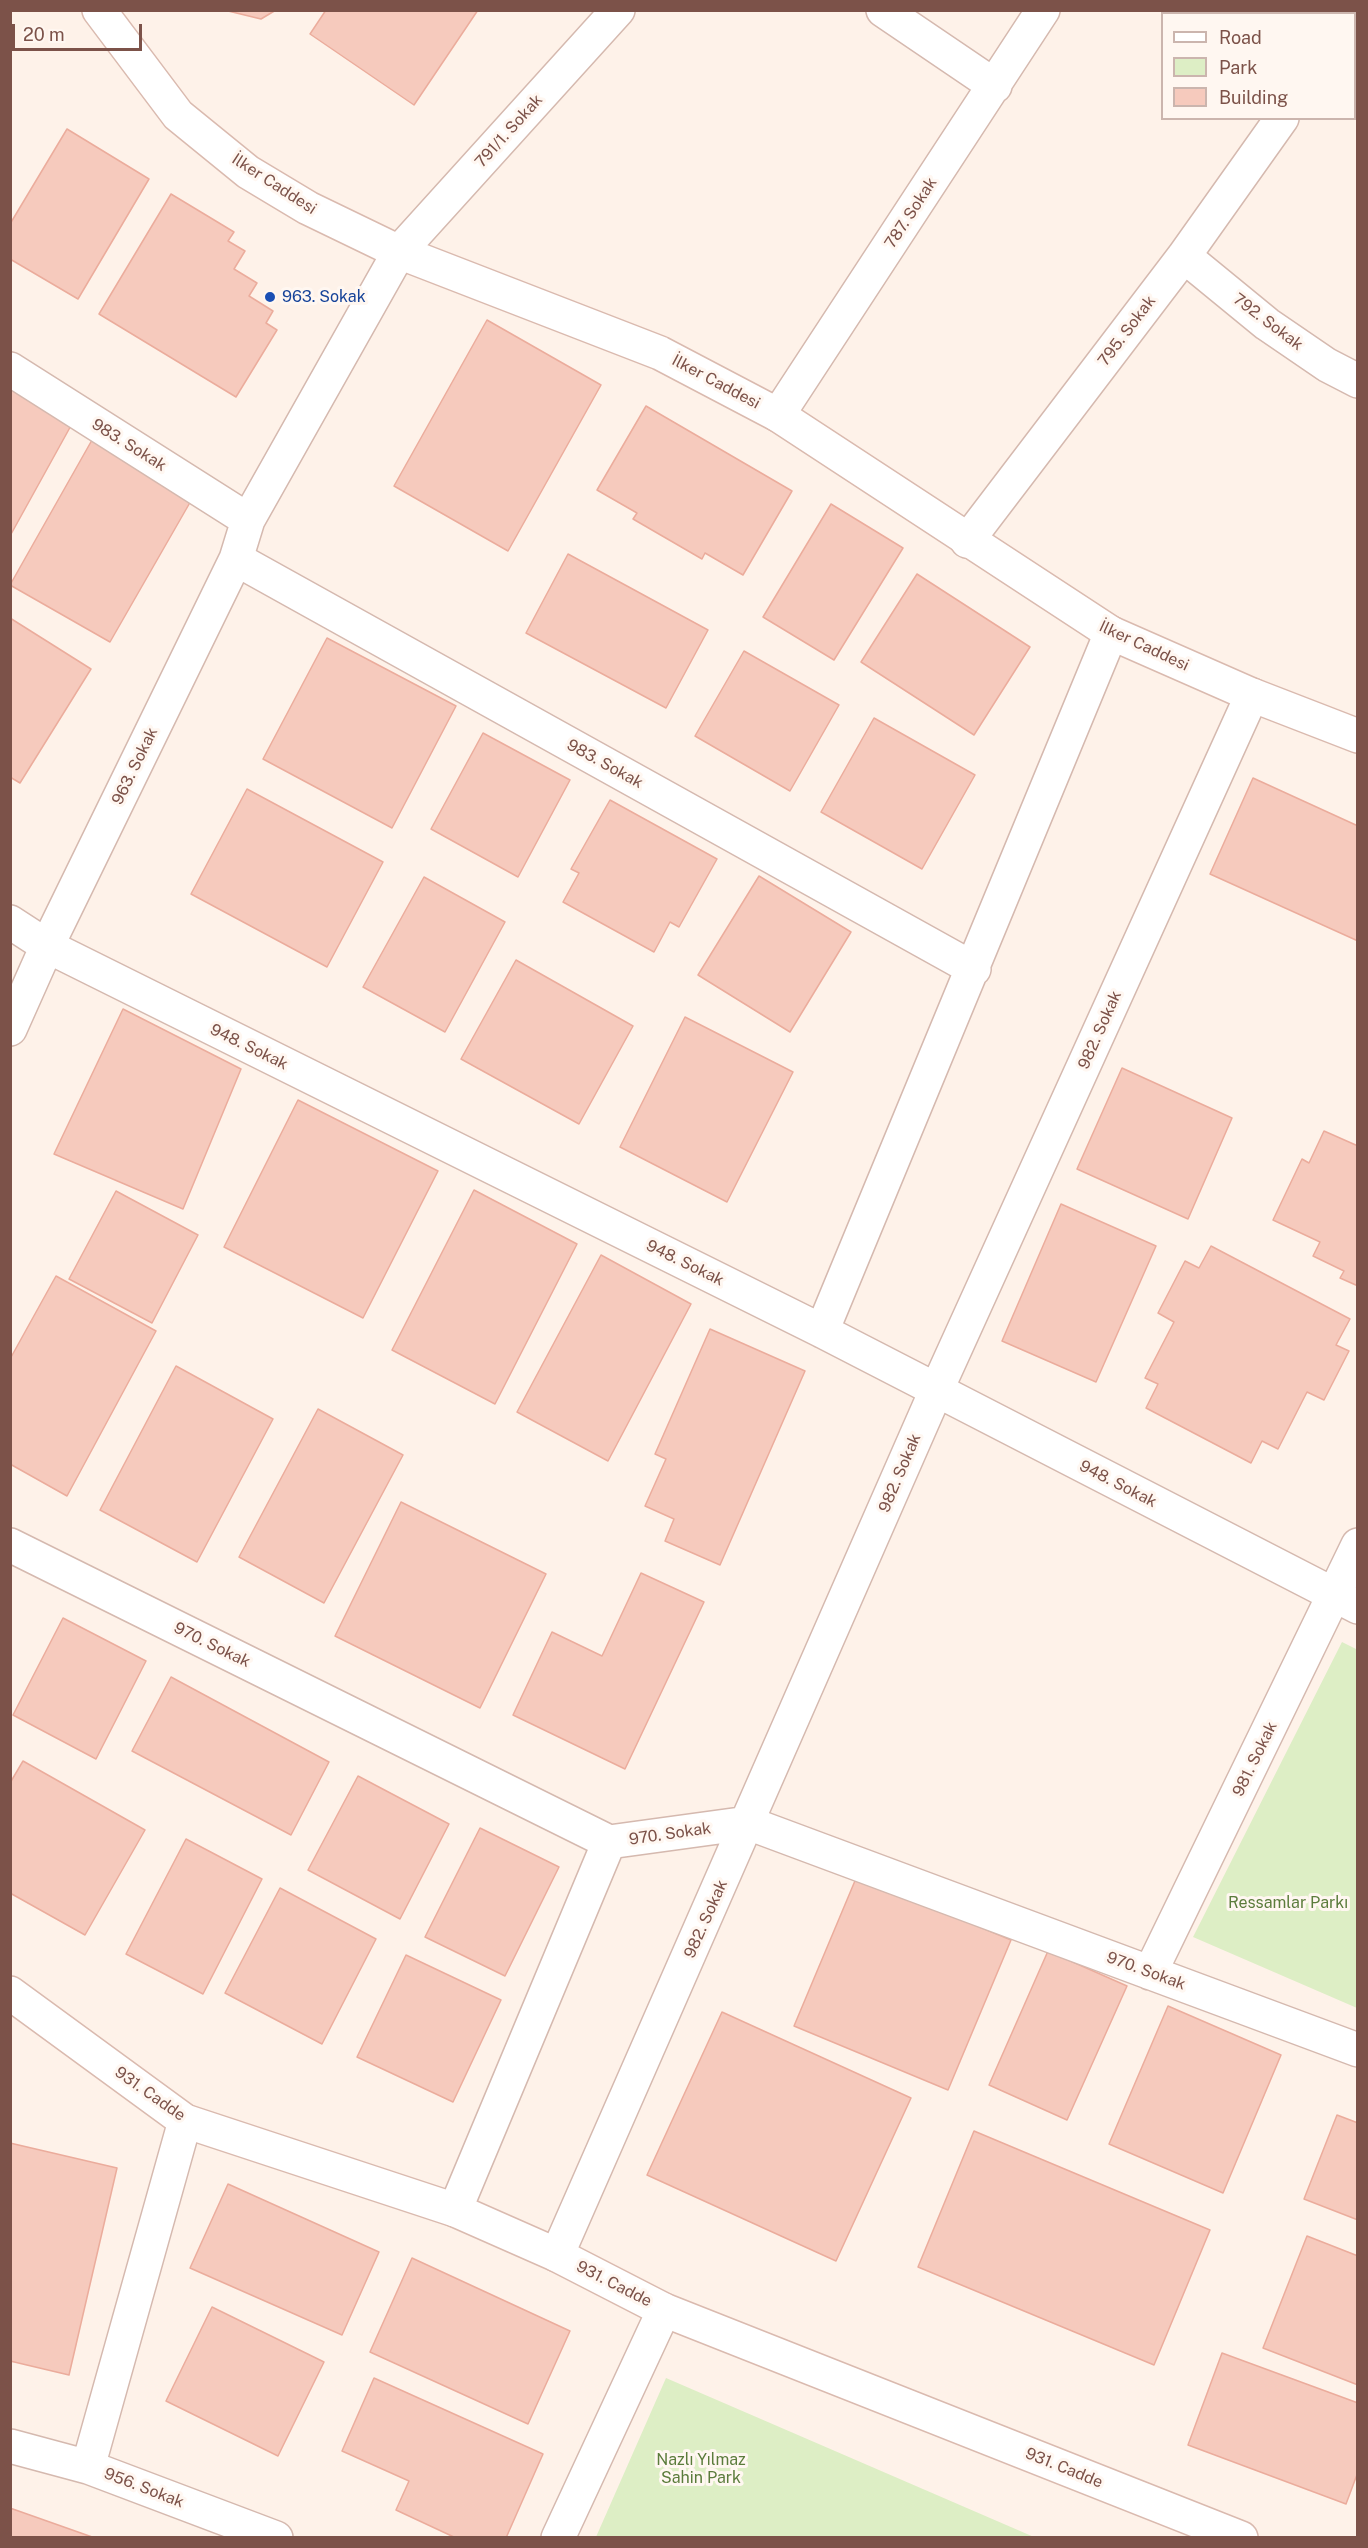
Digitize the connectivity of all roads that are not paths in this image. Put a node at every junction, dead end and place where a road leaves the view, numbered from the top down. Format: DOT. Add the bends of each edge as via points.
graph roads {
  1 [pos="99,10"];
  2 [pos="618,10"];
  3 [pos="883,10"];
  4 [pos="1043,10"];
  5 [pos="995,86"];
  6 [pos="1281,120"];
  7 [pos="399,252"];
  8 [pos="1184,256"];
  9 [pos="10,369"];
  10 [pos="1358,381"];
  11 [pos="778,415"];
  12 [pos="248,520"];
  13 [pos="967,541"];
  14 [pos="236,559"];
  15 [pos="1111,633"];
  16 [pos="1252,695"];
  17 [pos="1356,732"];
  18 [pos="10,922"];
  19 [pos="47,946"];
  20 [pos="974,969"];
  21 [pos="10,1029"];
  22 [pos="822,1331"];
  23 [pos="936,1391"];
  24 [pos="10,1545"];
  25 [pos="1358,1545"];
  26 [pos="1346,1601"];
  27 [pos="748,1823"];
  28 [pos="609,1842"];
  29 [pos="1150,1973"];
  30 [pos="10,1993"];
  31 [pos="1358,2050"];
  32 [pos="185,2121"];
  33 [pos="455,2210"];
  34 [pos="556,2255"];
  35 [pos="664,2310"];
  36 [pos="10,2446"];
  37 [pos="88,2467"];
  38 [pos="276,2538"];
  39 [pos="558,2538"];
  40 [pos="1241,2538"];
  1 -- 7 [label="street, İlker Caddesi" via="178,115 240,165 308,208"];
  2 -- 7 [label="street, 791/1. Sokak"];
  3 -- 5 [label="street"];
  4 -- 5 [label="street, 787. Sokak"];
  5 -- 11 [label="street, 787. Sokak"];
  6 -- 8 [label="street, 795. Sokak"];
  7 -- 11 [label="street, İlker Caddesi" via="660,353"];
  7 -- 12 [label="street, 963. Sokak"];
  8 -- 10 [label="street, 792. Sokak" via="1267,324"];
  8 -- 13 [label="street, 795. Sokak"];
  9 -- 12 [label="street, 983. Sokak"];
  11 -- 13 [label="street, İlker Caddesi"];
  12 -- 14 [label="street, 963. Sokak"];
  13 -- 15 [label="street, İlker Caddesi"];
  14 -- 19 [label="street, 963. Sokak"];
  14 -- 20 [label="street, 983. Sokak"];
  15 -- 16 [label="street, İlker Caddesi"];
  15 -- 20 [label="street"];
  16 -- 17 [label="street, İlker Caddesi"];
  16 -- 23 [label="street, 982. Sokak"];
  18 -- 19 [label="street, 948. Sokak"];
  19 -- 21 [label="street, 963. Sokak"];
  19 -- 22 [label="street, 948. Sokak"];
  20 -- 22 [label="street"];
  22 -- 23 [label="street, 948. Sokak"];
  23 -- 26 [label="street, 948. Sokak"];
  23 -- 27 [label="street, 982. Sokak"];
  24 -- 28 [label="street, 970. Sokak"];
  25 -- 26 [label="street, 981. Sokak"];
  26 -- 29 [label="street, 981. Sokak"];
  27 -- 28 [label="street, 970. Sokak"];
  27 -- 29 [label="street, 970. Sokak"];
  27 -- 34 [label="street, 982. Sokak"];
  28 -- 33 [label="street"];
  29 -- 31 [label="street, 970. Sokak"];
  30 -- 32 [label="street, 931. Cadde"];
  32 -- 33 [label="street, 931. Cadde"];
  32 -- 37 [label="street"];
  33 -- 34 [label="street, 931. Cadde"];
  34 -- 35 [label="street, 931. Cadde"];
  35 -- 39 [label="street"];
  35 -- 40 [label="street, 931. Cadde"];
  36 -- 37 [label="street, 956. Sokak"];
  37 -- 38 [label="street, 956. Sokak"];
}
